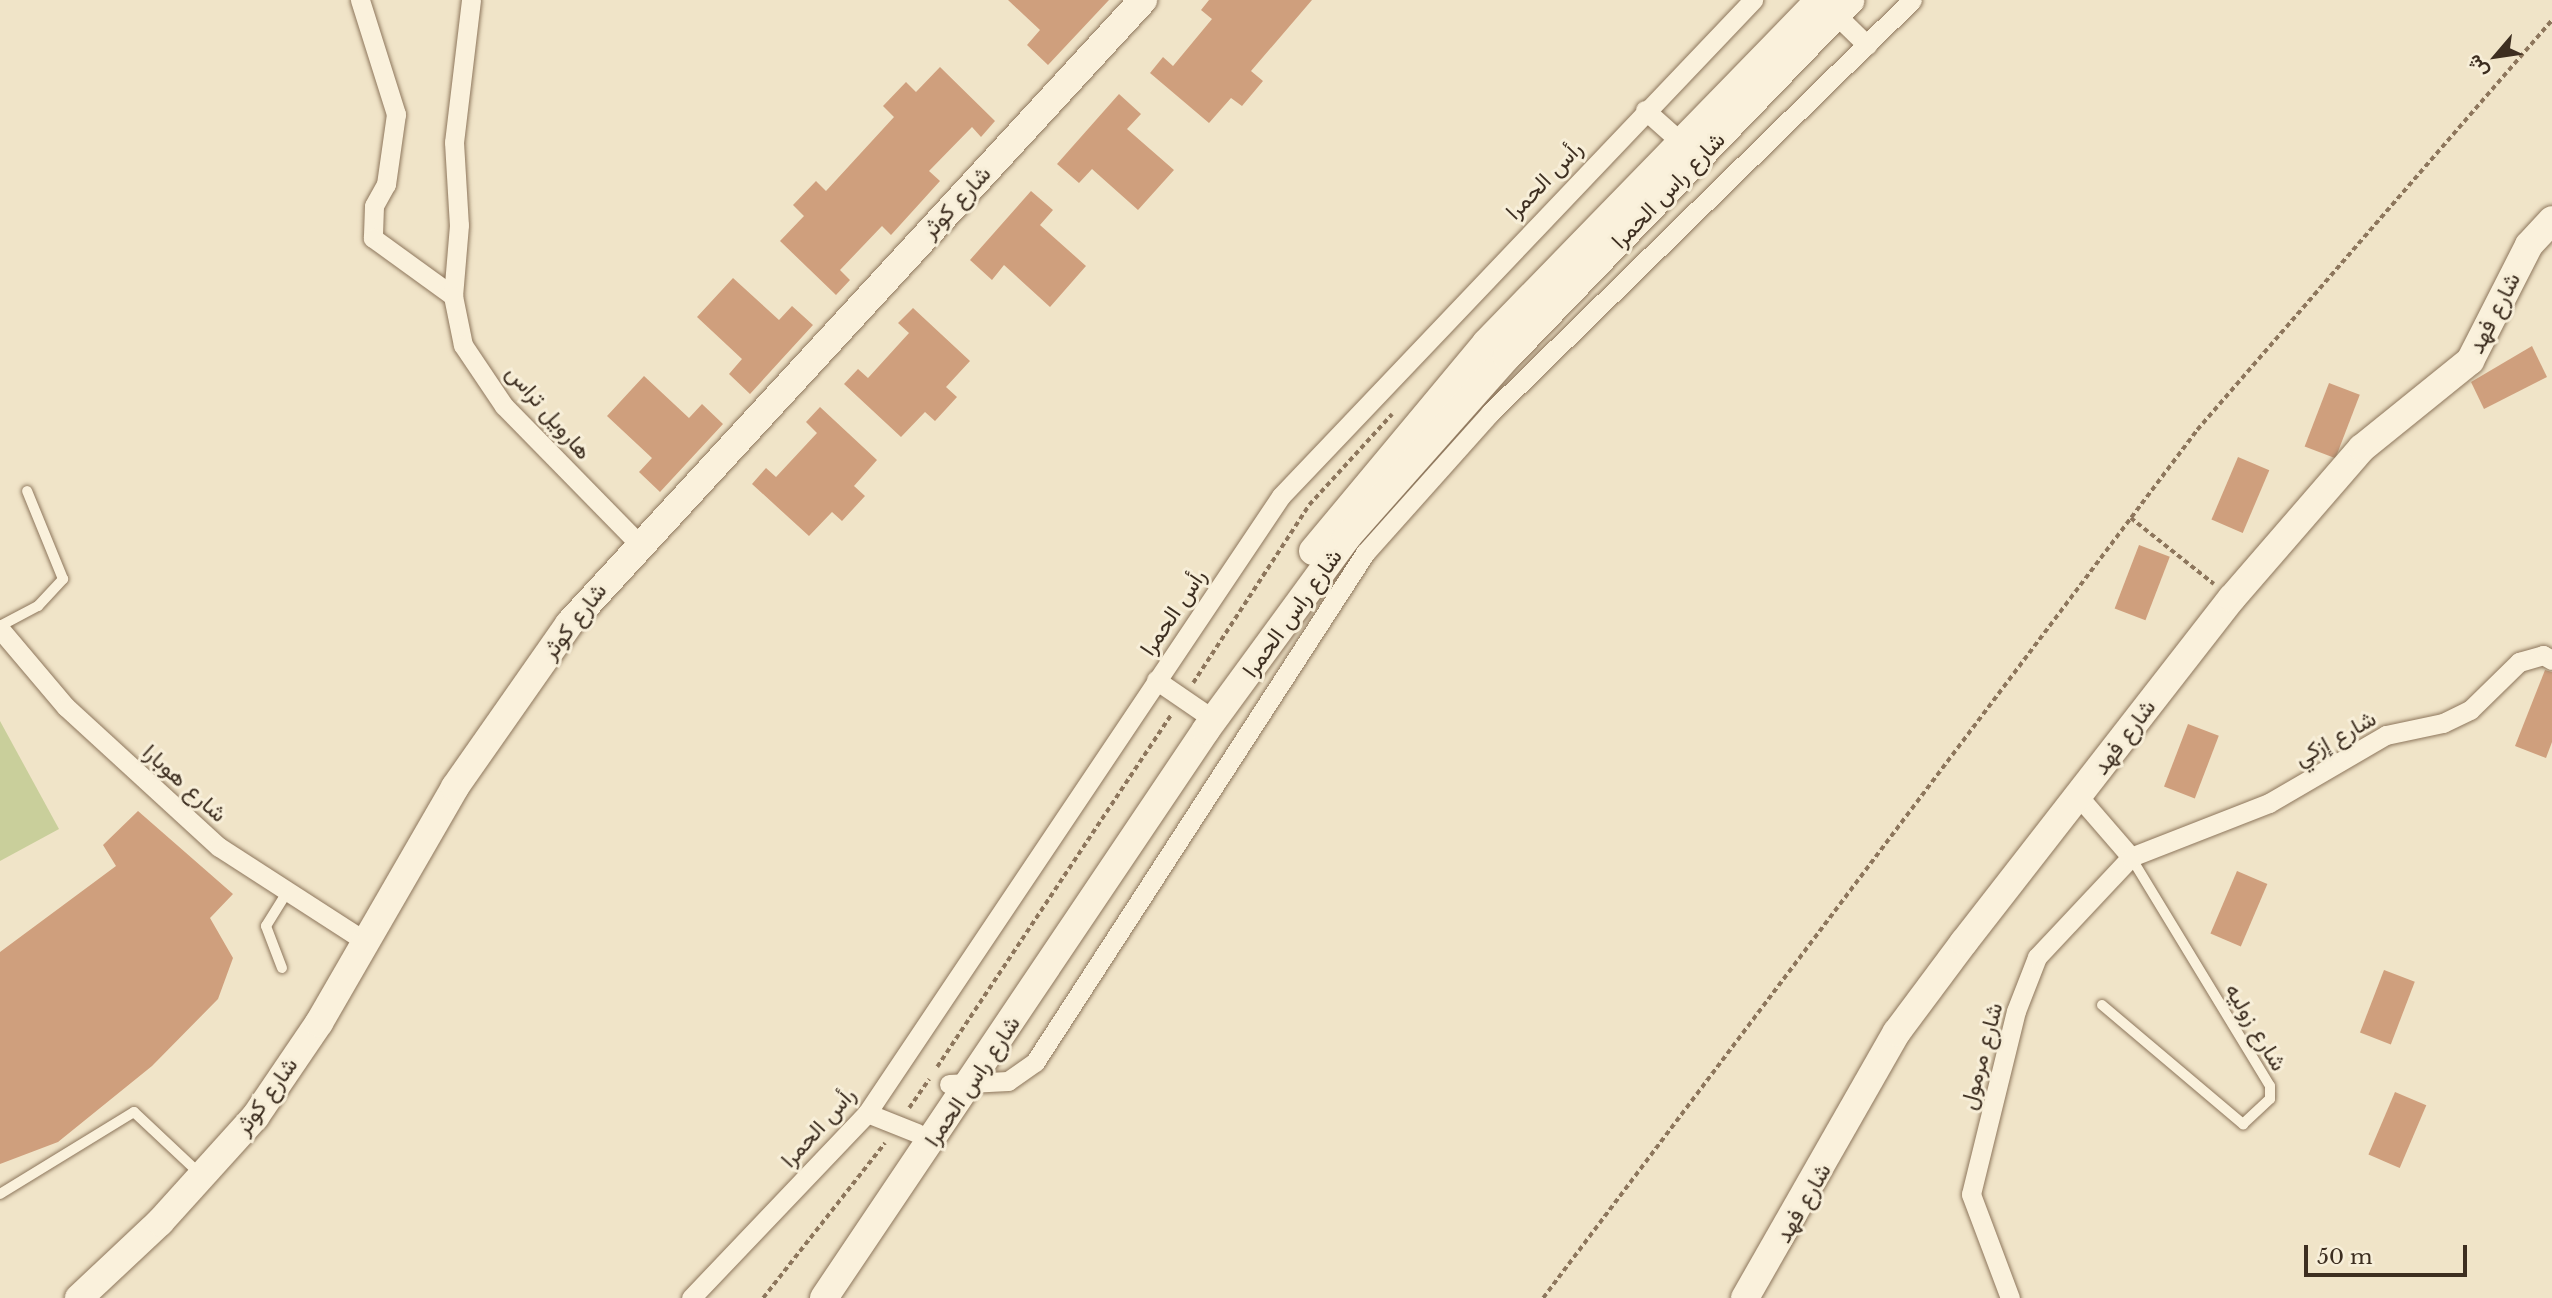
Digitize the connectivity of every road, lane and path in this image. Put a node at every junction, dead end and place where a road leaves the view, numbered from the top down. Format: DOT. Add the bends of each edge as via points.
graph roads {
  1 [pos="360,0"];
  2 [pos="471,0"];
  3 [pos="1143,0"];
  4 [pos="1753,0"];
  5 [pos="1912,0"];
  6 [pos="1832,4"];
  7 [pos="2552,20"];
  8 [pos="1867,46"];
  9 [pos="1645,110"];
  10 [pos="1691,150"];
  11 [pos="2552,220"];
  12 [pos="453,296"];
  13 [pos="27,491"];
  14 [pos="2131,517"];
  15 [pos="1348,538"];
  16 [pos="638,543"];
  17 [pos="2232,598"];
  18 [pos="0,627"];
  19 [pos="2552,660"];
  20 [pos="1156,680"];
  21 [pos="1207,716"];
  22 [pos="2079,797"];
  23 [pos="2131,857"];
  24 [pos="285,895"];
  25 [pos="365,941"];
  26 [pos="282,968"];
  27 [pos="2102,1005"];
  28 [pos="959,1086"];
  29 [pos="867,1113"];
  30 [pos="926,1134"];
  31 [pos="202,1176"];
  32 [pos="0,1194"];
  33 [pos="79,1298"];
  34 [pos="691,1298"];
  35 [pos="803,1298"];
  36 [pos="824,1298"];
  37 [pos="1543,1298"];
  38 [pos="1745,1298"];
  39 [pos="2010,1298"];
  1 -- 12 [label="street" via="396,114 386,184 373,206 373,239"];
  2 -- 12 [label="street, هارويل تراس" via="454,142 460,225"];
  3 -- 16 [label="street, شارع كوثر"];
  4 -- 9 [label="street, رأس الحمرا"];
  5 -- 8 [label="street"];
  6 -- 8 [label="street"];
  6 -- 10 [label="street, شارع راس الحمرا"];
  7 -- 14 [label="path" via="2197,430"];
  8 -- 15 [label="street" via="1490,413"];
  9 -- 10 [label="street"];
  9 -- 20 [label="street, رأس الحمرا" via="1281,496"];
  10 -- 15 [label="street, شارع راس الحمرا" via="1486,343"];
  11 -- 17 [label="street, شارع فهد" via="2529,245 2470,361 2362,448"];
  12 -- 16 [label="street, هارويل تراس" via="463,345 504,406"];
  13 -- 18 [label="lane" via="63,579 38,606"];
  14 -- 17 [label="path"];
  14 -- 37 [label="path"];
  15 -- 21 [label="street, شارع راس الحمرا"];
  15 -- 28 [label="street" via="1035,1062 1008,1081"];
  16 -- 25 [label="street, شارع كوثر" via="569,624 455,787"];
  17 -- 22 [label="street, شارع فهد"];
  18 -- 24 [label="street, شارع هوبارا" via="66,708 136,773"];
  19 -- 23 [label="street, شارع إزكي" via="2543,655 2519,662 2470,710 2443,723 2385,735 2269,803"];
  20 -- 21 [label="street"];
  20 -- 29 [label="street, رأس الحمرا"];
  21 -- 28 [label="street, شارع راس الحمرا"];
  22 -- 23 [label="street"];
  22 -- 38 [label="street, شارع فهد" via="1897,1032"];
  23 -- 27 [label="lane, شارع زوليه" via="2270,1086 2270,1099 2243,1124"];
  23 -- 39 [label="street, شارع مرمول" via="2037,957 2016,1011 1971,1194"];
  24 -- 25 [label="street, شارع هوبارا"];
  24 -- 26 [label="lane" via="266,926"];
  25 -- 31 [label="street, شارع كوثر" via="255,1117"];
  28 -- 30 [label="street, شارع راس الحمرا"];
  29 -- 30 [label="street"];
  29 -- 34 [label="street, رأس الحمرا"];
  30 -- 35 [label="street, شارع راس الحمرا"];
  30 -- 36 [label="street, شارع راس الحمرا"];
  31 -- 32 [label="lane" via="134,1112"];
  31 -- 33 [label="street, شارع كوثر"];
}
